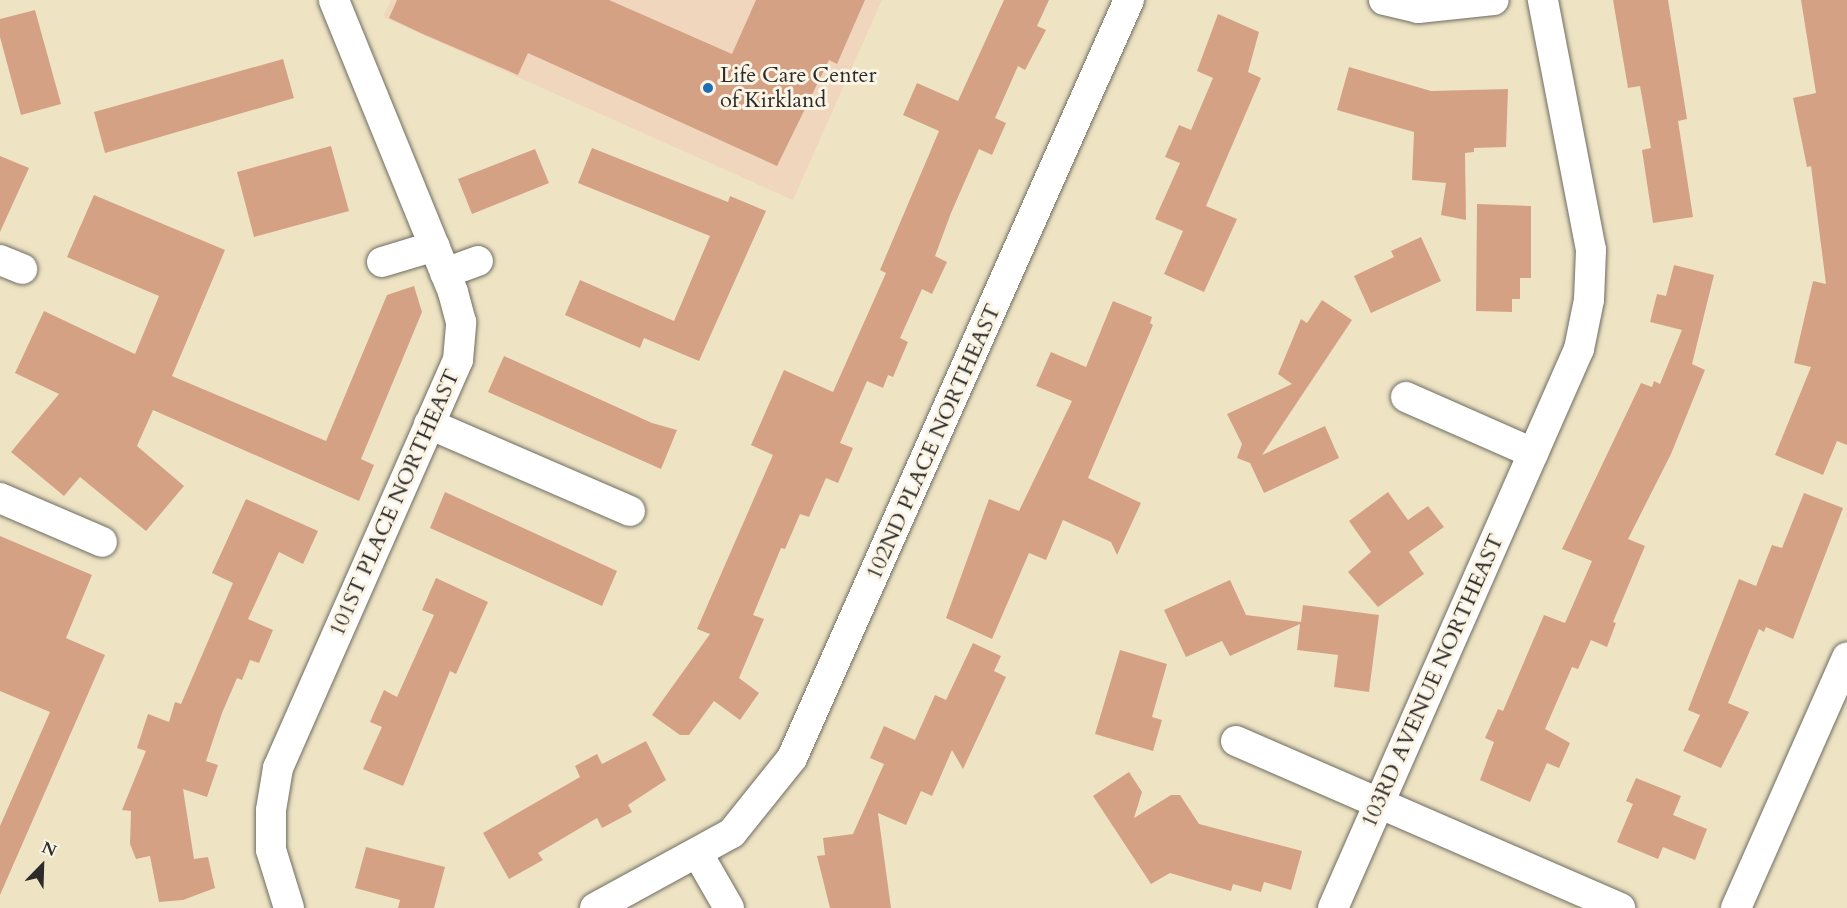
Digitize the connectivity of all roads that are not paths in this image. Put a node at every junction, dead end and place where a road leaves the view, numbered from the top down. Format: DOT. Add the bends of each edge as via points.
graph roads {
  1 [pos="334,0"];
  2 [pos="1129,0"];
  3 [pos="1384,0"];
  4 [pos="1494,0"];
  5 [pos="1543,0"];
  6 [pos="440,260"];
  7 [pos="478,261"];
  8 [pos="382,262"];
  9 [pos="1406,398"];
  10 [pos="429,424"];
  11 [pos="1533,453"];
  12 [pos="0,498"];
  13 [pos="630,511"];
  14 [pos="102,542"];
  15 [pos="1847,658"];
  16 [pos="1236,741"];
  17 [pos="1380,803"];
  18 [pos="698,854"];
  19 [pos="289,908"];
  20 [pos="595,908"];
  21 [pos="729,908"];
  22 [pos="1333,908"];
  23 [pos="1620,908"];
  24 [pos="1736,908"];
  1 -- 6 [label="street, 101ST PLACE NORTHEAST"];
  2 -- 18 [label="street, 102ND PLACE NORTHEAST" via="809,726 764,798 732,833"];
  3 -- 4 [label="street" via="1418,8"];
  5 -- 11 [label="street, 103RD AVENUE NORTHEAST" via="1591,250 1589,300 1579,349"];
  6 -- 7 [label="street"];
  6 -- 8 [label="street"];
  6 -- 10 [label="street, 101ST PLACE NORTHEAST" via="462,322 458,360"];
  9 -- 11 [label="street"];
  10 -- 13 [label="street"];
  10 -- 19 [label="street, 101ST PLACE NORTHEAST" via="278,768 271,810 271,850"];
  11 -- 17 [label="street, 103RD AVENUE NORTHEAST"];
  12 -- 14 [label="street"];
  15 -- 24 [label="street"];
  16 -- 17 [label="street"];
  17 -- 22 [label="street, 103RD AVENUE NORTHEAST"];
  17 -- 23 [label="street"];
  18 -- 20 [label="street, 102ND PLACE NORTHEAST"];
  18 -- 21 [label="street"];
}
